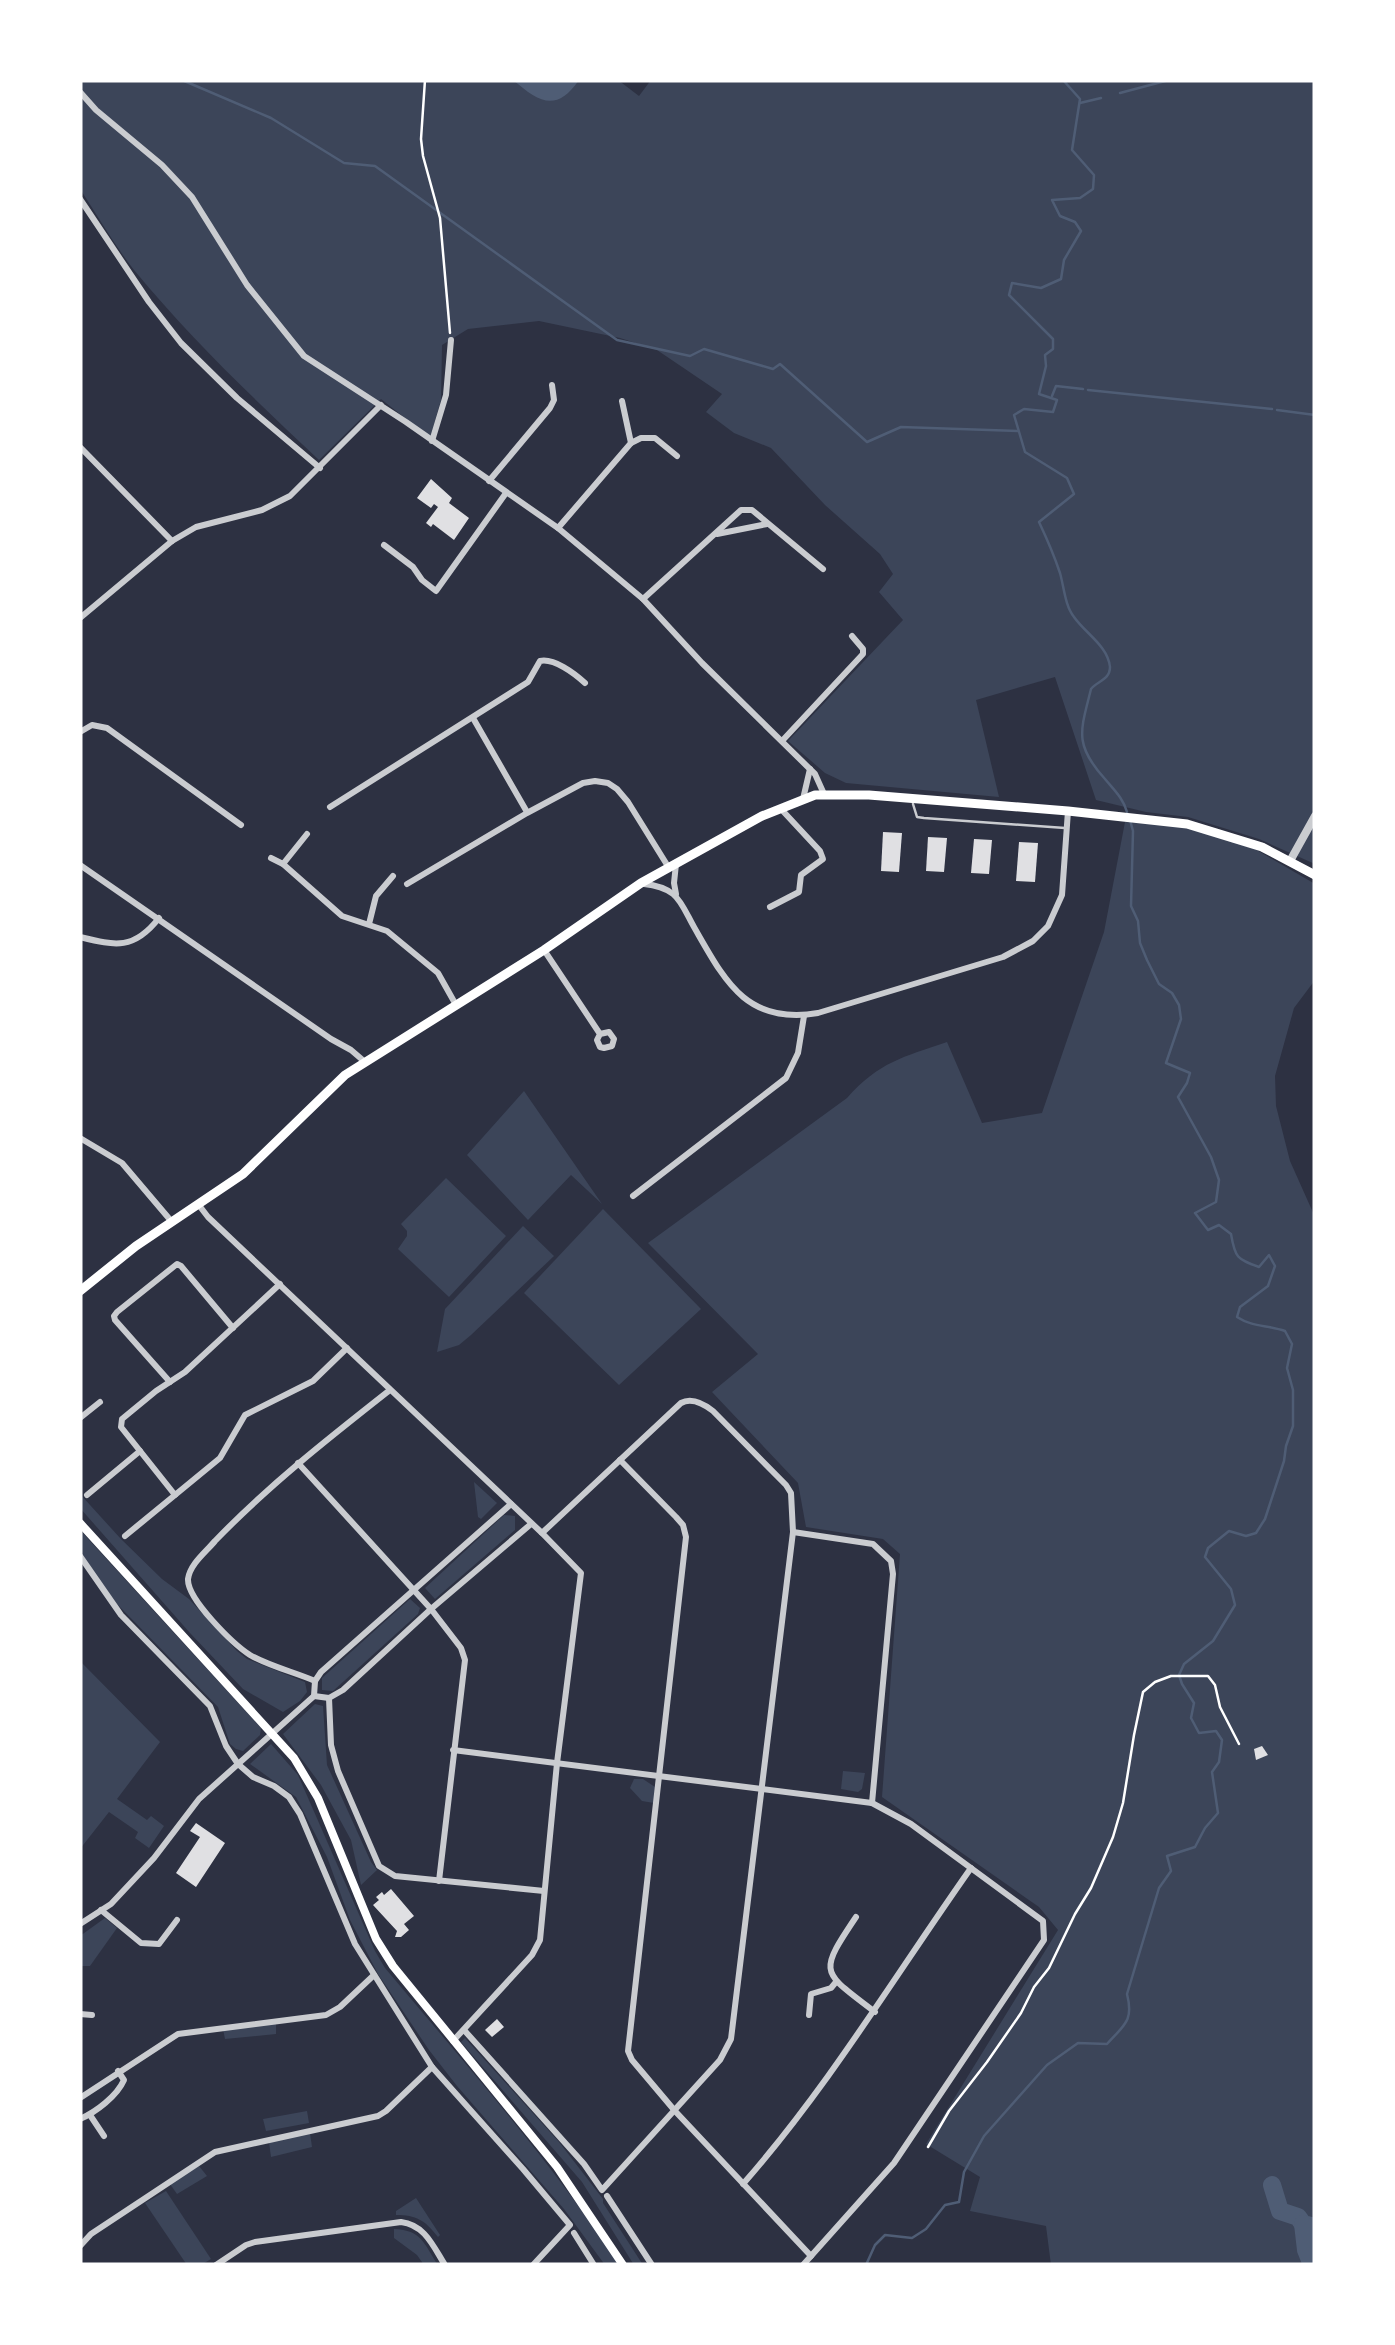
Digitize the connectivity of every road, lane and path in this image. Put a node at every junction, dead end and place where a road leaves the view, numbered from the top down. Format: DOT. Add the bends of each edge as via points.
graph roads {
  1 [pos="425,80"];
  2 [pos="80,92"];
  3 [pos="80,199"];
  4 [pos="451,340"];
  5 [pos="552,385"];
  6 [pos="622,401"];
  7 [pos="381,405"];
  8 [pos="432,440"];
  9 [pos="631,443"];
  10 [pos="80,447"];
  11 [pos="677,456"];
  12 [pos="320,468"];
  13 [pos="488,480"];
  14 [pos="506,493"];
  15 [pos="768,524"];
  16 [pos="558,528"];
  17 [pos="716,534"];
  18 [pos="172,541"];
  19 [pos="384,545"];
  20 [pos="823,569"];
  21 [pos="643,599"];
  22 [pos="80,618"];
  23 [pos="852,636"];
  24 [pos="585,683"];
  25 [pos="473,718"];
  26 [pos="80,732"];
  27 [pos="782,741"];
  28 [pos="810,769"];
  29 [pos="824,794"];
  30 [pos="910,798"];
  31 [pos="803,799"];
  32 [pos="330,807"];
  33 [pos="780,808"];
  34 [pos="1068,811"];
  35 [pos="527,812"];
  36 [pos="1315,816"];
  37 [pos="241,825"];
  38 [pos="1066,828"];
  39 [pos="307,834"];
  40 [pos="270,858"];
  41 [pos="1290,861"];
  42 [pos="283,864"];
  43 [pos="80,865"];
  44 [pos="672,866"];
  45 [pos="1315,875"];
  46 [pos="393,876"];
  47 [pos="407,884"];
  48 [pos="641,884"];
  49 [pos="676,896"];
  50 [pos="770,907"];
  51 [pos="158,918"];
  52 [pos="369,924"];
  53 [pos="80,937"];
  54 [pos="544,950"];
  55 [pos="457,1006"];
  56 [pos="804,1015"];
  57 [pos="600,1034"];
  58 [pos="365,1062"];
  59 [pos="80,1138"];
  60 [pos="634,1196"];
  61 [pos="198,1204"];
  62 [pos="172,1222"];
  63 [pos="280,1284"];
  64 [pos="80,1292"];
  65 [pos="233,1328"];
  66 [pos="347,1348"];
  67 [pos="170,1382"];
  68 [pos="391,1390"];
  69 [pos="100,1402"];
  70 [pos="80,1418"];
  71 [pos="140,1451"];
  72 [pos="620,1460"];
  73 [pos="298,1463"];
  74 [pos="175,1494"];
  75 [pos="87,1495"];
  76 [pos="511,1504"];
  77 [pos="80,1522"];
  78 [pos="532,1524"];
  79 [pos="793,1532"];
  80 [pos="542,1533"];
  81 [pos="125,1536"];
  82 [pos="80,1556"];
  83 [pos="412,1590"];
  84 [pos="432,1609"];
  85 [pos="315,1680"];
  86 [pos="314,1696"];
  87 [pos="329,1698"];
  88 [pos="272,1734"];
  89 [pos="1240,1744"];
  90 [pos="453,1750"];
  91 [pos="557,1762"];
  92 [pos="238,1764"];
  93 [pos="660,1776"];
  94 [pos="763,1788"];
  95 [pos="872,1803"];
  96 [pos="971,1868"];
  97 [pos="439,1880"];
  98 [pos="544,1891"];
  99 [pos="101,1910"];
  100 [pos="856,1918"];
  101 [pos="177,1920"];
  102 [pos="80,1924"];
  103 [pos="374,1975"];
  104 [pos="836,1982"];
  105 [pos="875,2012"];
  106 [pos="80,2014"];
  107 [pos="92,2015"];
  108 [pos="809,2015"];
  109 [pos="464,2030"];
  110 [pos="453,2041"];
  111 [pos="432,2067"];
  112 [pos="118,2072"];
  113 [pos="80,2098"];
  114 [pos="676,2111"];
  115 [pos="90,2114"];
  116 [pos="80,2120"];
  117 [pos="104,2136"];
  118 [pos="928,2147"];
  119 [pos="743,2184"];
  120 [pos="605,2193"];
  121 [pos="572,2229"];
  122 [pos="80,2246"];
  123 [pos="811,2256"];
  124 [pos="216,2265"];
  125 [pos="446,2265"];
  126 [pos="534,2265"];
  127 [pos="594,2265"];
  128 [pos="623,2265"];
  129 [pos="652,2265"];
  130 [pos="803,2265"];
  1 -- 4 [label="path" via="421,138 440,218"];
  2 -- 7 [label="street" via="192,198 247,285 304,356"];
  3 -- 12 [label="street" via="181,343"];
  4 -- 8 [label="street" via="446,395"];
  5 -- 13 [label="street" via="550,408"];
  6 -- 9 [label="street"];
  7 -- 8 [label="street"];
  7 -- 12 [label="street"];
  8 -- 13 [label="street"];
  9 -- 11 [label="street" via="656,438"];
  9 -- 16 [label="street"];
  10 -- 18 [label="street"];
  12 -- 18 [label="street" via="276,505 205,524"];
  13 -- 14 [label="street"];
  14 -- 16 [label="street"];
  14 -- 19 [label="street" via="436,591"];
  15 -- 17 [label="street"];
  15 -- 17 [label="street" via="747,508"];
  15 -- 20 [label="street"];
  16 -- 21 [label="street"];
  17 -- 21 [label="street"];
  18 -- 22 [label="street"];
  21 -- 27 [label="street"];
  23 -- 27 [label="street" via="863,654"];
  24 -- 25 [label="street" via="540,660 528,682"];
  25 -- 32 [label="street"];
  25 -- 35 [label="street"];
  26 -- 37 [label="street" via="92,725 107,728"];
  27 -- 28 [label="street"];
  28 -- 29 [label="street"];
  28 -- 31 [label="street"];
  29 -- 30 [label="main road"];
  29 -- 31 [label="main road"];
  30 -- 34 [label="main road"];
  30 -- 38 [label="lane" via="918,817"];
  31 -- 33 [label="main road"];
  33 -- 44 [label="main road"];
  33 -- 50 [label="street" via="823,858 801,875 798,892"];
  34 -- 38 [label="street"];
  34 -- 41 [label="main road" via="1187,824"];
  35 -- 44 [label="street" via="583,784 608,783"];
  35 -- 47 [label="street"];
  36 -- 41 [label="street"];
  38 -- 56 [label="street" via="1062,895 1033,941 1003,957"];
  39 -- 42 [label="street"];
  40 -- 42 [label="street"];
  41 -- 45 [label="main road"];
  42 -- 52 [label="street" via="342,916"];
  43 -- 51 [label="street"];
  44 -- 48 [label="main road"];
  44 -- 49 [label="street"];
  46 -- 52 [label="street" via="376,896"];
  48 -- 49 [label="street"];
  48 -- 54 [label="main road"];
  49 -- 56 [label="street" via="738,994 769,1011"];
  51 -- 53 [label="street" via="139,940 126,944"];
  51 -- 58 [label="street"];
  52 -- 55 [label="street" via="438,973"];
  54 -- 55 [label="main road"];
  54 -- 57 [label="street"];
  55 -- 58 [label="main road"];
  56 -- 60 [label="street" via="786,1078"];
  58 -- 61 [label="main road" via="243,1174"];
  59 -- 62 [label="street" via="122,1162"];
  61 -- 62 [label="main road"];
  61 -- 63 [label="street"];
  62 -- 64 [label="main road"];
  63 -- 65 [label="street"];
  63 -- 66 [label="street"];
  65 -- 67 [label="street"];
  65 -- 67 [label="street" via="177,1264 117,1312 116,1320"];
  66 -- 68 [label="street"];
  66 -- 74 [label="street" via="313,1380 245,1415 220,1458"];
  67 -- 71 [label="street" via="120,1423"];
  68 -- 73 [label="street"];
  68 -- 76 [label="street"];
  69 -- 70 [label="street"];
  71 -- 74 [label="street"];
  71 -- 75 [label="street"];
  72 -- 79 [label="street" via="681,1402 706,1405 786,1485"];
  72 -- 80 [label="street"];
  72 -- 93 [label="street" via="683,1525 686,1537"];
  73 -- 83 [label="street"];
  73 -- 85 [label="street" via="248,1506 195,1563 188,1580 202,1609 246,1652"];
  74 -- 81 [label="street"];
  76 -- 78 [label="street"];
  76 -- 83 [label="street"];
  77 -- 88 [label="main road"];
  78 -- 80 [label="street"];
  78 -- 84 [label="street"];
  79 -- 94 [label="street"];
  79 -- 95 [label="street" via="873,1544 892,1562"];
  80 -- 91 [label="street" via="581,1573"];
  82 -- 92 [label="street" via="121,1615 204,1698"];
  83 -- 84 [label="street"];
  83 -- 85 [label="street"];
  84 -- 87 [label="street"];
  84 -- 90 [label="street" via="465,1660"];
  85 -- 86 [label="street"];
  86 -- 87 [label="street"];
  86 -- 88 [label="street"];
  87 -- 97 [label="street" via="338,1770 379,1866 396,1876"];
  88 -- 92 [label="street"];
  88 -- 110 [label="main road" via="318,1798 376,1939"];
  89 -- 118 [label="path" via="1208,1676 1176,1675 1144,1692 1123,1803 1091,1888 1021,2013"];
  90 -- 91 [label="street"];
  90 -- 97 [label="street"];
  91 -- 93 [label="street"];
  91 -- 98 [label="street"];
  92 -- 99 [label="street" via="198,1799 154,1858"];
  92 -- 103 [label="street" via="289,1798 300,1814"];
  93 -- 94 [label="street"];
  93 -- 114 [label="street" via="628,2052"];
  94 -- 95 [label="street"];
  94 -- 114 [label="street" via="731,2039"];
  95 -- 96 [label="street"];
  96 -- 105 [label="street"];
  96 -- 123 [label="street" via="1043,1921 1044,1940 894,2163"];
  97 -- 98 [label="street"];
  98 -- 109 [label="street" via="532,1956"];
  99 -- 101 [label="street" via="142,1942 159,1944"];
  99 -- 102 [label="street"];
  100 -- 104 [label="street" via="829,1963"];
  103 -- 111 [label="street"];
  103 -- 112 [label="street" via="333,2012 178,2034"];
  104 -- 105 [label="street"];
  104 -- 108 [label="street" via="811,1994"];
  105 -- 119 [label="street"];
  106 -- 107 [label="street"];
  109 -- 110 [label="street"];
  109 -- 120 [label="street"];
  110 -- 128 [label="main road" via="556,2167"];
  111 -- 121 [label="street"];
  111 -- 122 [label="street" via="378,2116 215,2152"];
  112 -- 113 [label="street"];
  112 -- 115 [label="street" via="121,2088"];
  114 -- 119 [label="street"];
  114 -- 120 [label="street"];
  115 -- 116 [label="street"];
  115 -- 117 [label="street"];
  119 -- 123 [label="street"];
  120 -- 129 [label="street"];
  121 -- 126 [label="street"];
  121 -- 127 [label="street"];
  123 -- 130 [label="street"];
  124 -- 125 [label="street" via="256,2242 401,2222 422,2230"];
}
